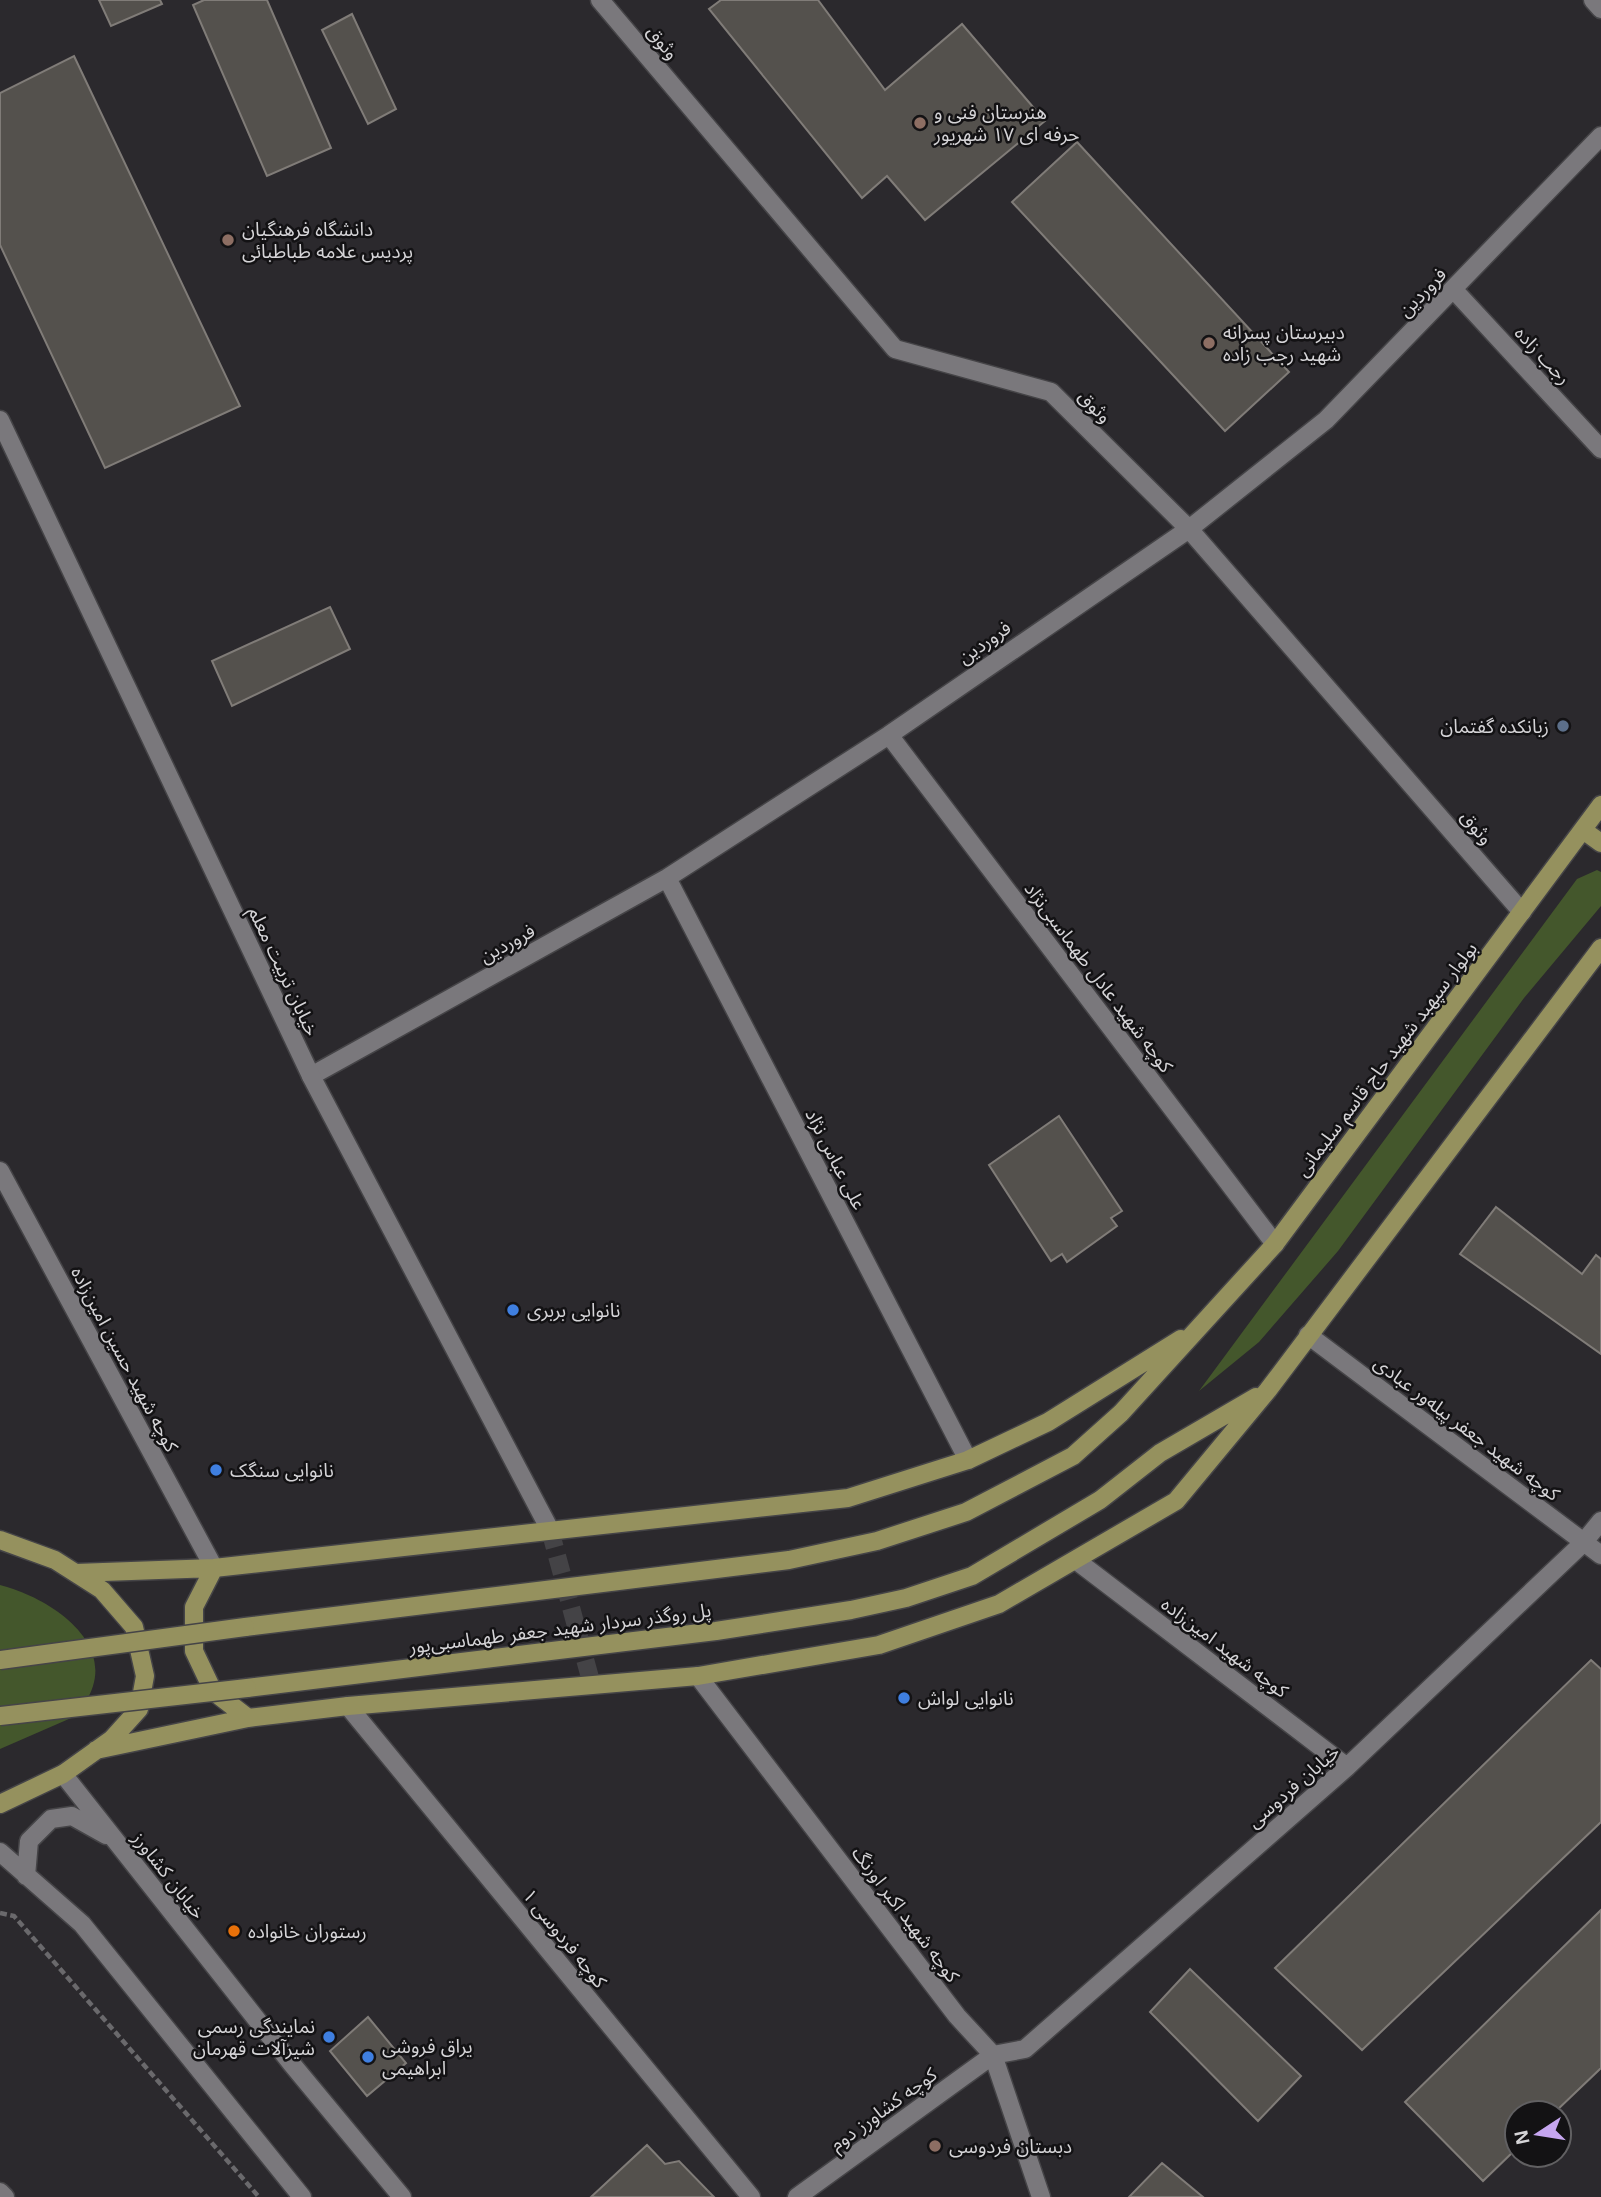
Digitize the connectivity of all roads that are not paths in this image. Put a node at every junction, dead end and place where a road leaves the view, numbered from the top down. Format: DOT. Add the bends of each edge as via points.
graph roads {
  1 [pos="600,0"];
  2 [pos="1593,0"];
  3 [pos="1601,9"];
  4 [pos="1601,136"];
  5 [pos="1454,290"];
  6 [pos="0,419"];
  7 [pos="1601,449"];
  8 [pos="1189,529"];
  9 [pos="889,735"];
  10 [pos="1601,805"];
  11 [pos="1583,830"];
  12 [pos="1601,843"];
  13 [pos="667,878"];
  14 [pos="1522,912"];
  15 [pos="1601,948"];
  16 [pos="311,1076"];
  17 [pos="0,1171"];
  18 [pos="1275,1244"];
  19 [pos="1196,1330"];
  20 [pos="1308,1335"];
  21 [pos="1268,1390"];
  22 [pos="968,1460"];
  23 [pos="1601,1521"];
  24 [pos="550,1530"];
  25 [pos="0,1540"];
  26 [pos="1583,1542"];
  27 [pos="1601,1555"];
  28 [pos="1077,1561"];
  29 [pos="214,1567"];
  30 [pos="76,1573"];
  31 [pos="0,1660"];
  32 [pos="698,1676"];
  33 [pos="348,1706"];
  34 [pos="0,1716"];
  35 [pos="248,1718"];
  36 [pos="96,1750"];
  37 [pos="1347,1768"];
  38 [pos="63,1774"];
  39 [pos="0,1804"];
  40 [pos="115,1840"];
  41 [pos="0,1853"];
  42 [pos="26,1876"];
  43 [pos="993,2055"];
  44 [pos="0,2192"];
  45 [pos="5,2197"];
  46 [pos="302,2197"];
  47 [pos="402,2197"];
  48 [pos="751,2197"];
  49 [pos="797,2197"];
  50 [pos="1041,2197"];
  1 -- 8 [label="street, وثوق" via="895,349 1051,392"];
  2 -- 3 [label="street"];
  4 -- 5 [label="street, فروردین"];
  5 -- 7 [label="street, رجب زاده"];
  5 -- 8 [label="street, فروردین" via="1326,419"];
  6 -- 16 [label="street, خیابان تربیت معلم"];
  8 -- 9 [label="street, فروردین"];
  8 -- 14 [label="street, وثوق"];
  9 -- 13 [label="street, فروردین"];
  9 -- 18 [label="street, کوچه شهید عادل طهماسبی‌نژاد"];
  10 -- 11 [label="main road, بولوار سپهبد شهید حاج قاسم سلیمانی"];
  11 -- 12 [label="main road"];
  11 -- 14 [label="main road, بولوار سپهبد شهید حاج قاسم سلیمانی"];
  13 -- 16 [label="street, فروردین"];
  13 -- 22 [label="street, علی عباس نژاد"];
  14 -- 18 [label="main road, بولوار سپهبد شهید حاج قاسم سلیمانی"];
  15 -- 20 [label="main road"];
  16 -- 24 [label="street, خیابان تربیت معلم"];
  17 -- 29 [label="street, کوچه شهید حسین امین‌زاده"];
  18 -- 19 [label="main road, بولوار سپهبد شهید حاج قاسم سلیمانی"];
  19 -- 22 [label="main road" via="1048,1422"];
  19 -- 31 [label="main road, پل روگذر سردار شهید جعفر طهماسبی‌پور, bridge" via="1121,1413 1073,1456 965,1512 877,1541 789,1560"];
  20 -- 21 [label="main road"];
  20 -- 26 [label="street, کوچه شهید جعفر پیله‌ور عبادی"];
  21 -- 28 [label="main road" via="1176,1501"];
  21 -- 34 [label="main road, پل روگذر سردار شهید جعفر طهماسبی‌پور, bridge" via="1160,1453 1100,1500 972,1576 906,1598 716,1631"];
  22 -- 24 [label="main road" via="848,1498"];
  23 -- 26 [label="street, خیابان فردوسی"];
  24 -- 29 [label="main road"];
  25 -- 30 [label="main road" via="55,1560"];
  26 -- 27 [label="street, کوچه شهید جعفر پیله‌ور عبادی"];
  26 -- 37 [label="street, خیابان فردوسی"];
  28 -- 32 [label="main road" via="999,1604 879,1645"];
  28 -- 37 [label="street, کوچه شهید امین‌زاده"];
  29 -- 30 [label="main road"];
  29 -- 35 [label="main road" via="194,1607 194,1651 213,1691"];
  30 -- 36 [label="main road" via="102,1590 134,1627 145,1675 139,1709"];
  32 -- 33 [label="main road"];
  32 -- 43 [label="street, کوچه شهید اکبر اورنگ" via="957,2016"];
  33 -- 35 [label="main road"];
  33 -- 48 [label="street, کوچه فردوسی ۱"];
  35 -- 36 [label="main road"];
  36 -- 38 [label="main road"];
  37 -- 43 [label="street, خیابان فردوسی" via="1025,2049"];
  38 -- 39 [label="main road"];
  38 -- 40 [label="street, خیابان کشاورز"];
  40 -- 42 [label="street" via="72,1816 51,1819 29,1840"];
  40 -- 47 [label="street, خیابان کشاورز"];
  41 -- 42 [label="street"];
  42 -- 46 [label="street" via="82,1924"];
  43 -- 49 [label="street, کوچه کشاورز دوم"];
  43 -- 50 [label="street, کوچه شهید اکبر اورنگ"];
  44 -- 45 [label="street"];
}
